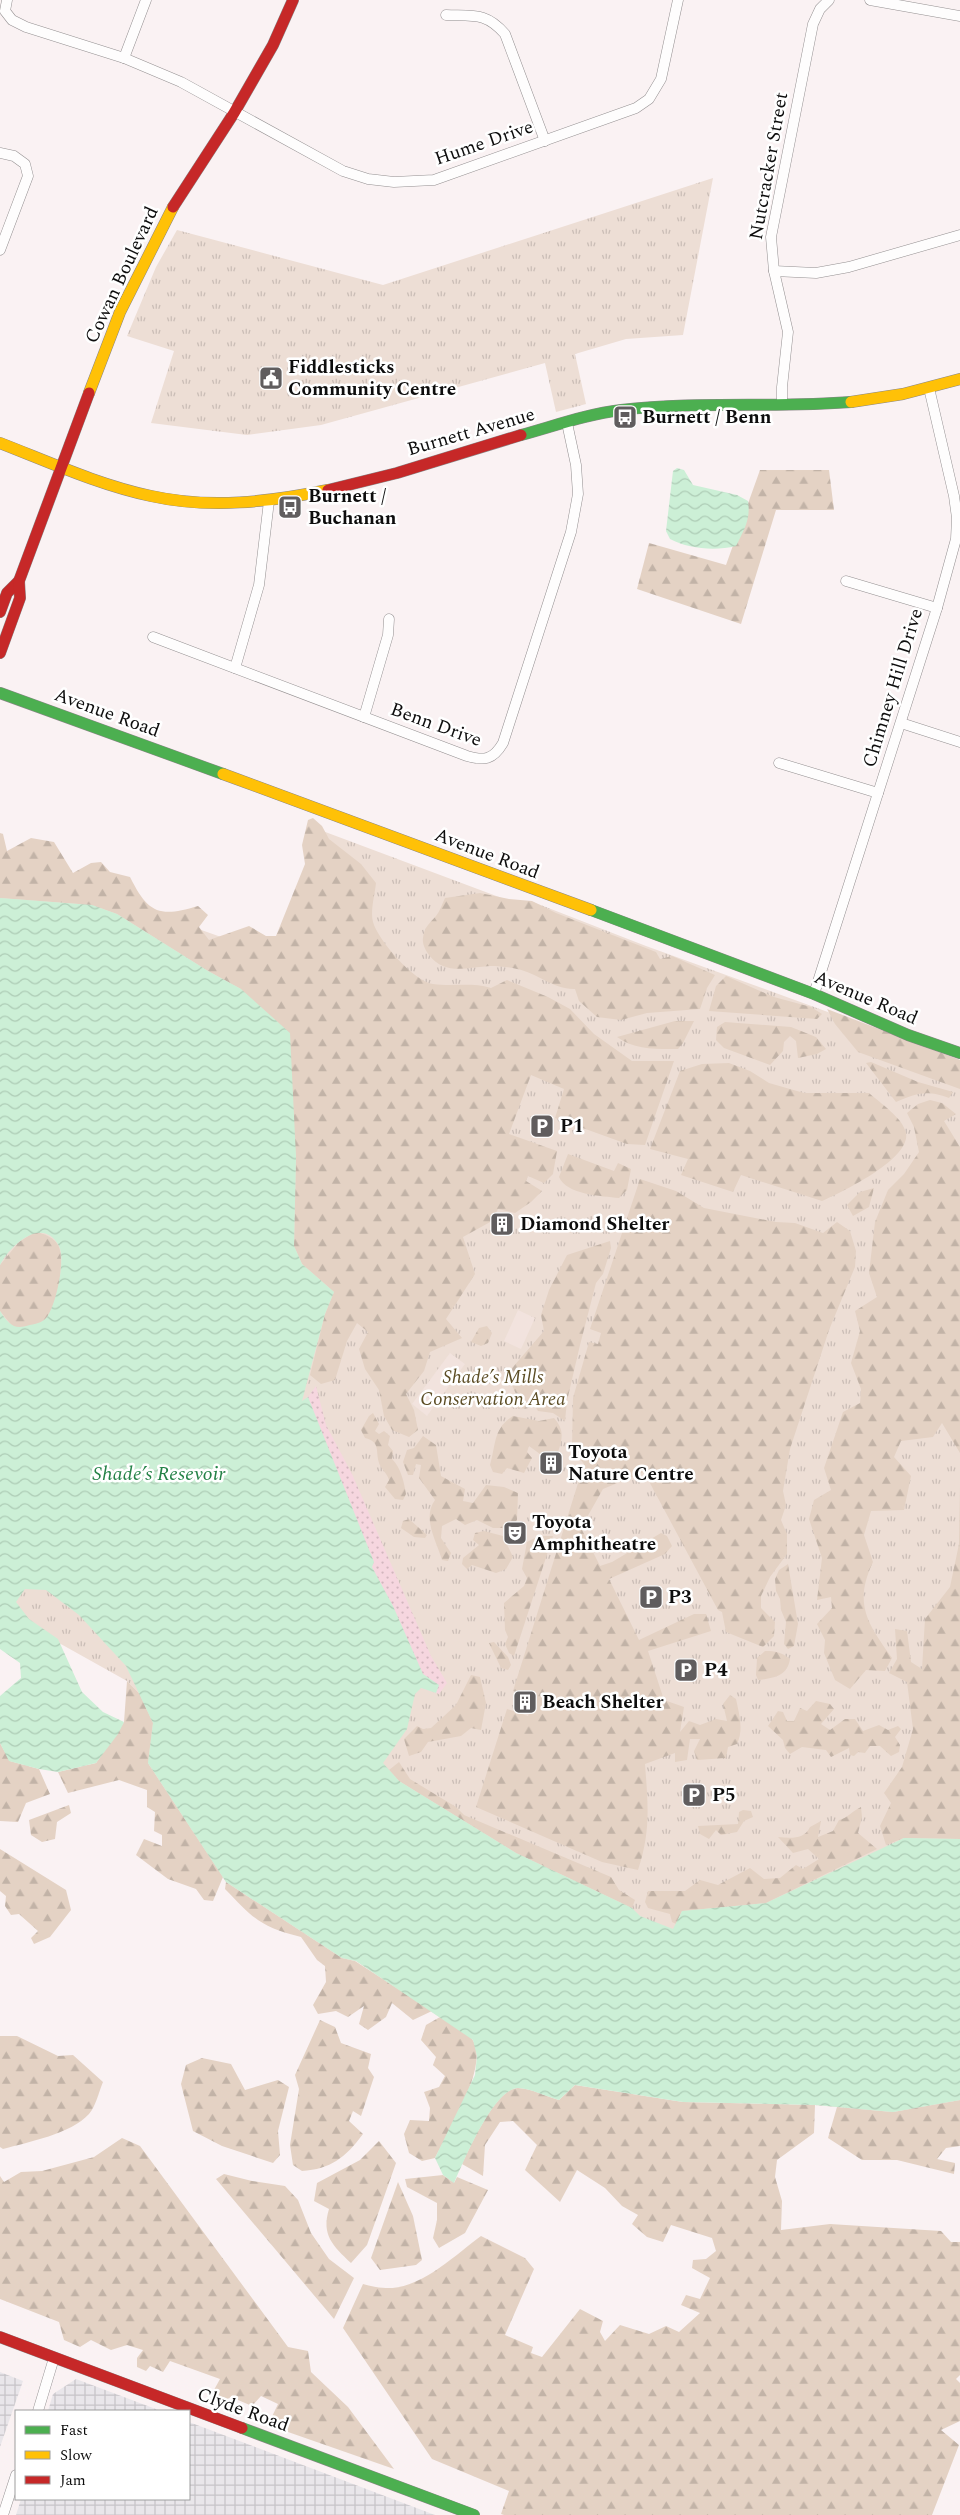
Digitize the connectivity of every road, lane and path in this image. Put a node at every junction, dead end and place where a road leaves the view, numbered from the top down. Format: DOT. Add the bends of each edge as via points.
graph roads {
  1 [pos="7,0"];
  2 [pos="146,0"];
  3 [pos="293,0"];
  4 [pos="678,0"];
  5 [pos="829,0"];
  6 [pos="870,0"];
  7 [pos="446,15"];
  8 [pos="960,16"];
  9 [pos="124,58"];
  10 [pos="234,113"];
  11 [pos="545,141"];
  12 [pos="0,152"];
  13 [pos="960,235"];
  14 [pos="0,250"];
  15 [pos="774,271"];
  16 [pos="960,379"];
  17 [pos="929,388"];
  18 [pos="782,404"];
  19 [pos="567,423"];
  20 [pos="0,443"];
  21 [pos="62,466"];
  22 [pos="269,501"];
  23 [pos="19,581"];
  24 [pos="846,581"];
  25 [pos="937,608"];
  26 [pos="0,612"];
  27 [pos="389,619"];
  28 [pos="153,637"];
  29 [pos="0,653"];
  30 [pos="234,668"];
  31 [pos="0,693"];
  32 [pos="364,717"];
  33 [pos="901,723"];
  34 [pos="960,742"];
  35 [pos="779,762"];
  36 [pos="878,793"];
  37 [pos="814,994"];
  38 [pos="960,1053"];
  39 [pos="0,2337"];
  40 [pos="54,2358"];
  41 [pos="38,2410"];
  42 [pos="15,2478"];
  43 [pos="3,2515"];
  44 [pos="474,2515"];
  1 -- 9 [label="street, Hume Drive" via="5,11 12,20 26,27"];
  2 -- 9 [label="street"];
  3 -- 10 [label="street, Cowan Boulevard" via="273,45"];
  4 -- 11 [label="street, Hume Drive" via="661,79 649,99 617,117"];
  5 -- 15 [label="street, Nutcracker Street" via="813,24 771,237"];
  6 -- 8 [label="street"];
  7 -- 11 [label="street" via="482,16 505,34"];
  9 -- 10 [label="street, Hume Drive" via="181,82"];
  10 -- 11 [label="street, Hume Drive" via="343,172 394,182 434,180"];
  10 -- 21 [label="street, Cowan Boulevard" via="176,202 131,288"];
  12 -- 14 [label="street" via="26,164 28,176"];
  13 -- 15 [label="street" via="816,273"];
  15 -- 18 [label="street, Nutcracker Street" via="788,332"];
  16 -- 17 [label="street, Burnett Avenue"];
  17 -- 18 [label="street, Burnett Avenue" via="869,400"];
  17 -- 25 [label="street, Chimney Hill Drive" via="957,518 951,562"];
  18 -- 19 [label="street, Burnett Avenue" via="697,404 619,410"];
  19 -- 22 [label="street, Burnett Avenue" via="350,485"];
  19 -- 32 [label="street, Benn Drive" via="578,494 571,532 498,751 482,761"];
  20 -- 21 [label="street, Burnett Avenue"];
  21 -- 22 [label="street, Burnett Avenue" via="152,497 208,503"];
  21 -- 23 [label="street, Cowan Boulevard"];
  22 -- 30 [label="street" via="259,585"];
  23 -- 26 [label="street, Cowan Boulevard" via="7,593"];
  23 -- 29 [label="street, Cowan Boulevard" via="20,598"];
  24 -- 25 [label="street"];
  25 -- 33 [label="street, Chimney Hill Drive"];
  27 -- 32 [label="street" via="388,635"];
  28 -- 30 [label="street, Benn Drive"];
  30 -- 32 [label="street, Benn Drive"];
  31 -- 37 [label="street, Avenue Road"];
  33 -- 34 [label="street"];
  33 -- 36 [label="street, Chimney Hill Drive"];
  35 -- 36 [label="street"];
  36 -- 37 [label="street, Chimney Hill Drive"];
  37 -- 38 [label="street, Avenue Road" via="908,1035"];
  39 -- 40 [label="street, Clyde Road"];
  40 -- 41 [label="street"];
  40 -- 44 [label="street, Clyde Road"];
  42 -- 43 [label="street"];
}
